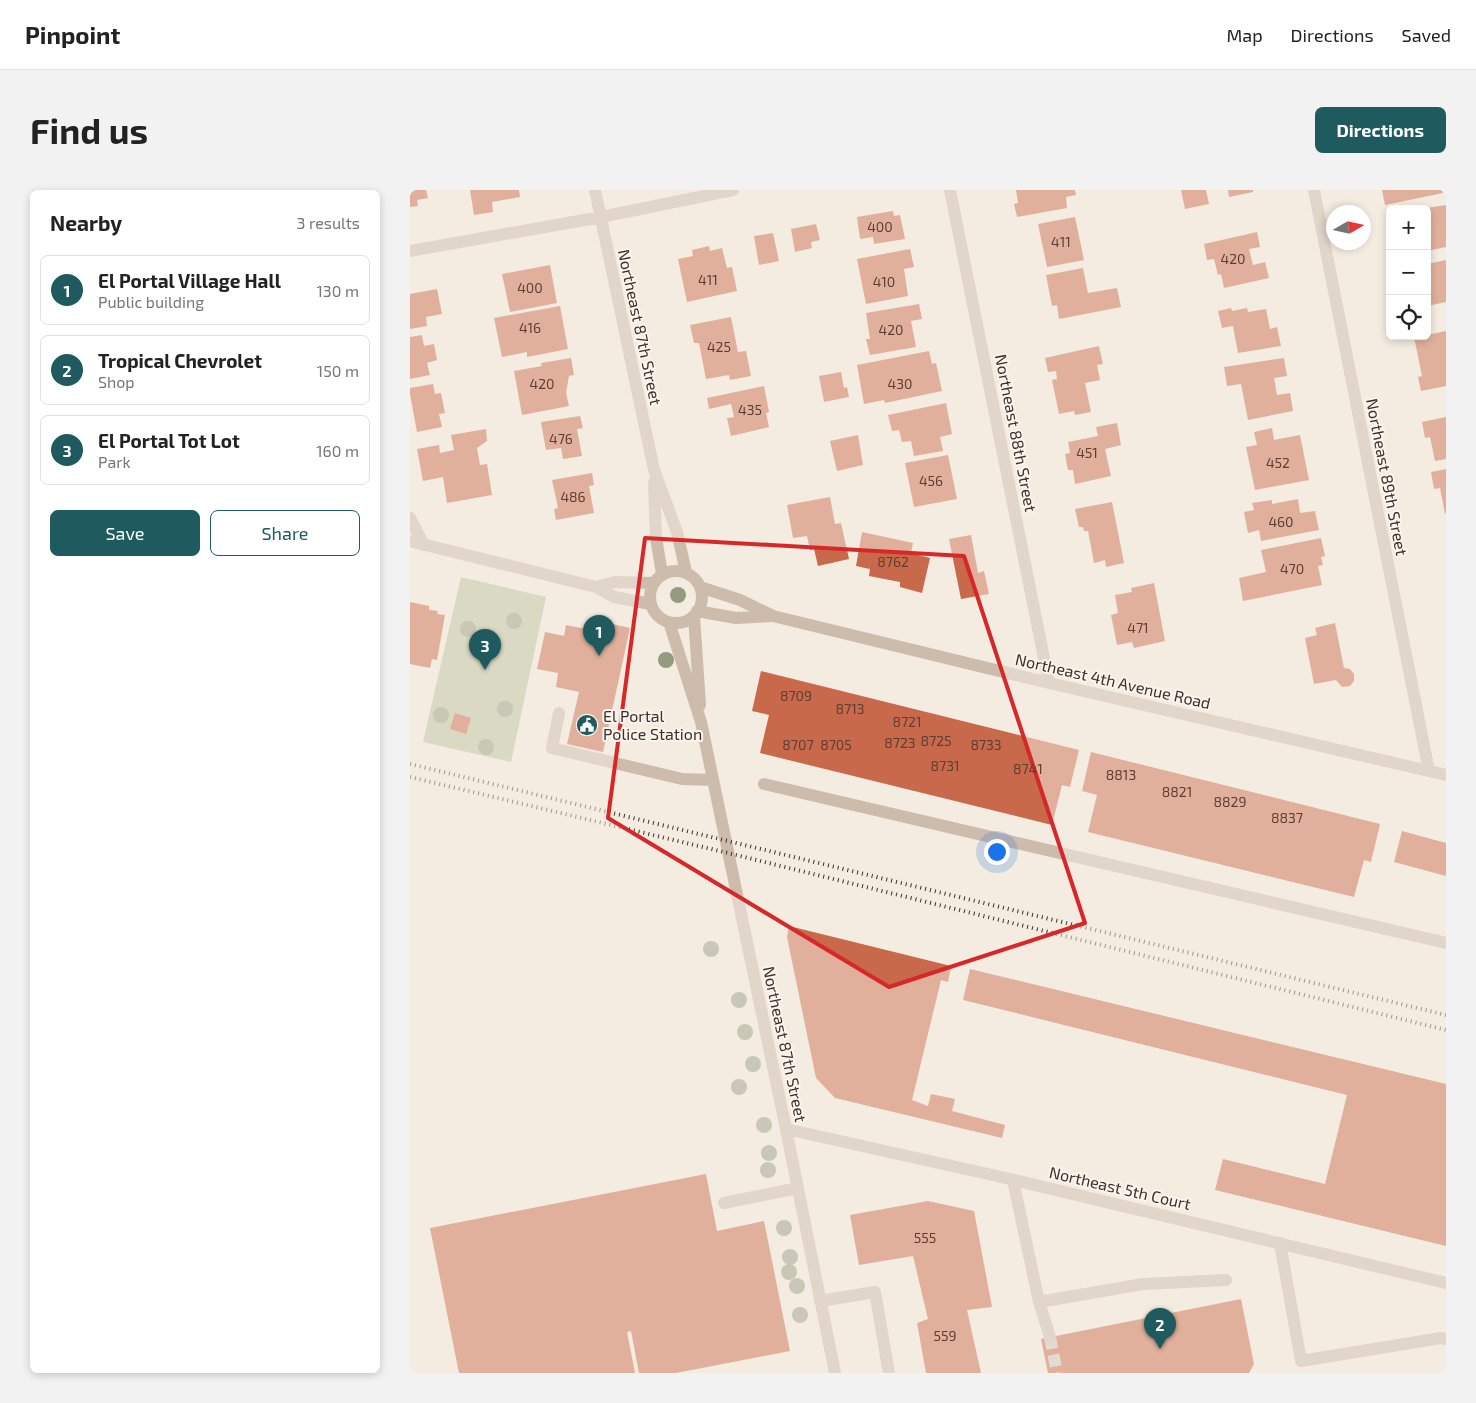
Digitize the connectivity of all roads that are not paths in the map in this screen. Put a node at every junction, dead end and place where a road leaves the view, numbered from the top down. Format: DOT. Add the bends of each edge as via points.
graph roads {
  1 [pos="596,190"];
  2 [pos="733,190"];
  3 [pos="950,190"];
  4 [pos="1314,190"];
  5 [pos="601,217"];
  6 [pos="410,251"];
  7 [pos="654,470"];
  8 [pos="410,518"];
  9 [pos="410,541"];
  10 [pos="424,544"];
  11 [pos="686,572"];
  12 [pos="658,578"];
  13 [pos="596,587"];
  14 [pos="700,587"];
  15 [pos="650,604"];
  16 [pos="696,614"];
  17 [pos="774,616"];
  18 [pos="669,622"];
  19 [pos="1049,683"];
  20 [pos="559,713"];
  21 [pos="701,722"];
  22 [pos="1446,766"];
  23 [pos="1429,771"];
  24 [pos="1446,775"];
  25 [pos="713,780"];
  26 [pos="764,784"];
  27 [pos="1446,943"];
  28 [pos="786,1129"];
  29 [pos="1013,1180"];
  30 [pos="798,1188"];
  31 [pos="724,1203"];
  32 [pos="1280,1243"];
  33 [pos="1226,1280"];
  34 [pos="1446,1283"];
  35 [pos="820,1301"];
  36 [pos="1040,1302"];
  37 [pos="1050,1337"];
  38 [pos="1446,1339"];
  39 [pos="1302,1367"];
  40 [pos="835,1373"];
  41 [pos="890,1373"];
  1 -- 5 [label="street, Northeast 87th Street"];
  2 -- 5 [label="street"];
  3 -- 19 [label="street, Northeast 88th Street"];
  4 -- 23 [label="street, Northeast 89th Street"];
  5 -- 6 [label="street"];
  5 -- 7 [label="street, Northeast 87th Street"];
  7 -- 11 [label="street, Northeast 87th Street" via="677,532"];
  7 -- 12 [label="street, Northeast 87th Street"];
  8 -- 10 [label="street"];
  9 -- 10 [label="street"];
  10 -- 13 [label="street"];
  11 -- 12 [label="street" via="674,570"];
  11 -- 14 [label="street"];
  12 -- 13 [label="street"];
  12 -- 15 [label="street" via="649,597"];
  13 -- 15 [label="street" via="614,597"];
  14 -- 16 [label="street" via="701,604"];
  14 -- 17 [label="street, Northeast 4th Avenue Road"];
  15 -- 18 [label="street" via="658,616"];
  16 -- 17 [label="street, Northeast 4th Avenue Road" via="736,618"];
  16 -- 18 [label="street" via="682,622"];
  16 -- 21 [label="street, Northeast 87th Street"];
  17 -- 19 [label="street, Northeast 4th Avenue Road"];
  18 -- 21 [label="street, Northeast 87th Street"];
  19 -- 23 [label="street, Northeast 4th Avenue Road"];
  20 -- 25 [label="street" via="552,748 682,779"];
  21 -- 25 [label="street, Northeast 87th Street"];
  22 -- 23 [label="street"];
  23 -- 24 [label="street, Northeast 4th Avenue Road"];
  25 -- 28 [label="street, Northeast 87th Street"];
  26 -- 27 [label="street"];
  28 -- 29 [label="street, Northeast 5th Court"];
  28 -- 30 [label="street, Northeast 87th Street"];
  29 -- 32 [label="street, Northeast 5th Court"];
  29 -- 36 [label="street"];
  30 -- 31 [label="street"];
  30 -- 35 [label="street, Northeast 87th Street"];
  32 -- 34 [label="street, Northeast 5th Court"];
  32 -- 39 [label="street"];
  33 -- 36 [label="street" via="1142,1284"];
  35 -- 40 [label="street, Northeast 87th Street"];
  35 -- 41 [label="street" via="875,1292"];
  36 -- 37 [label="street"];
  38 -- 39 [label="street"];
}
